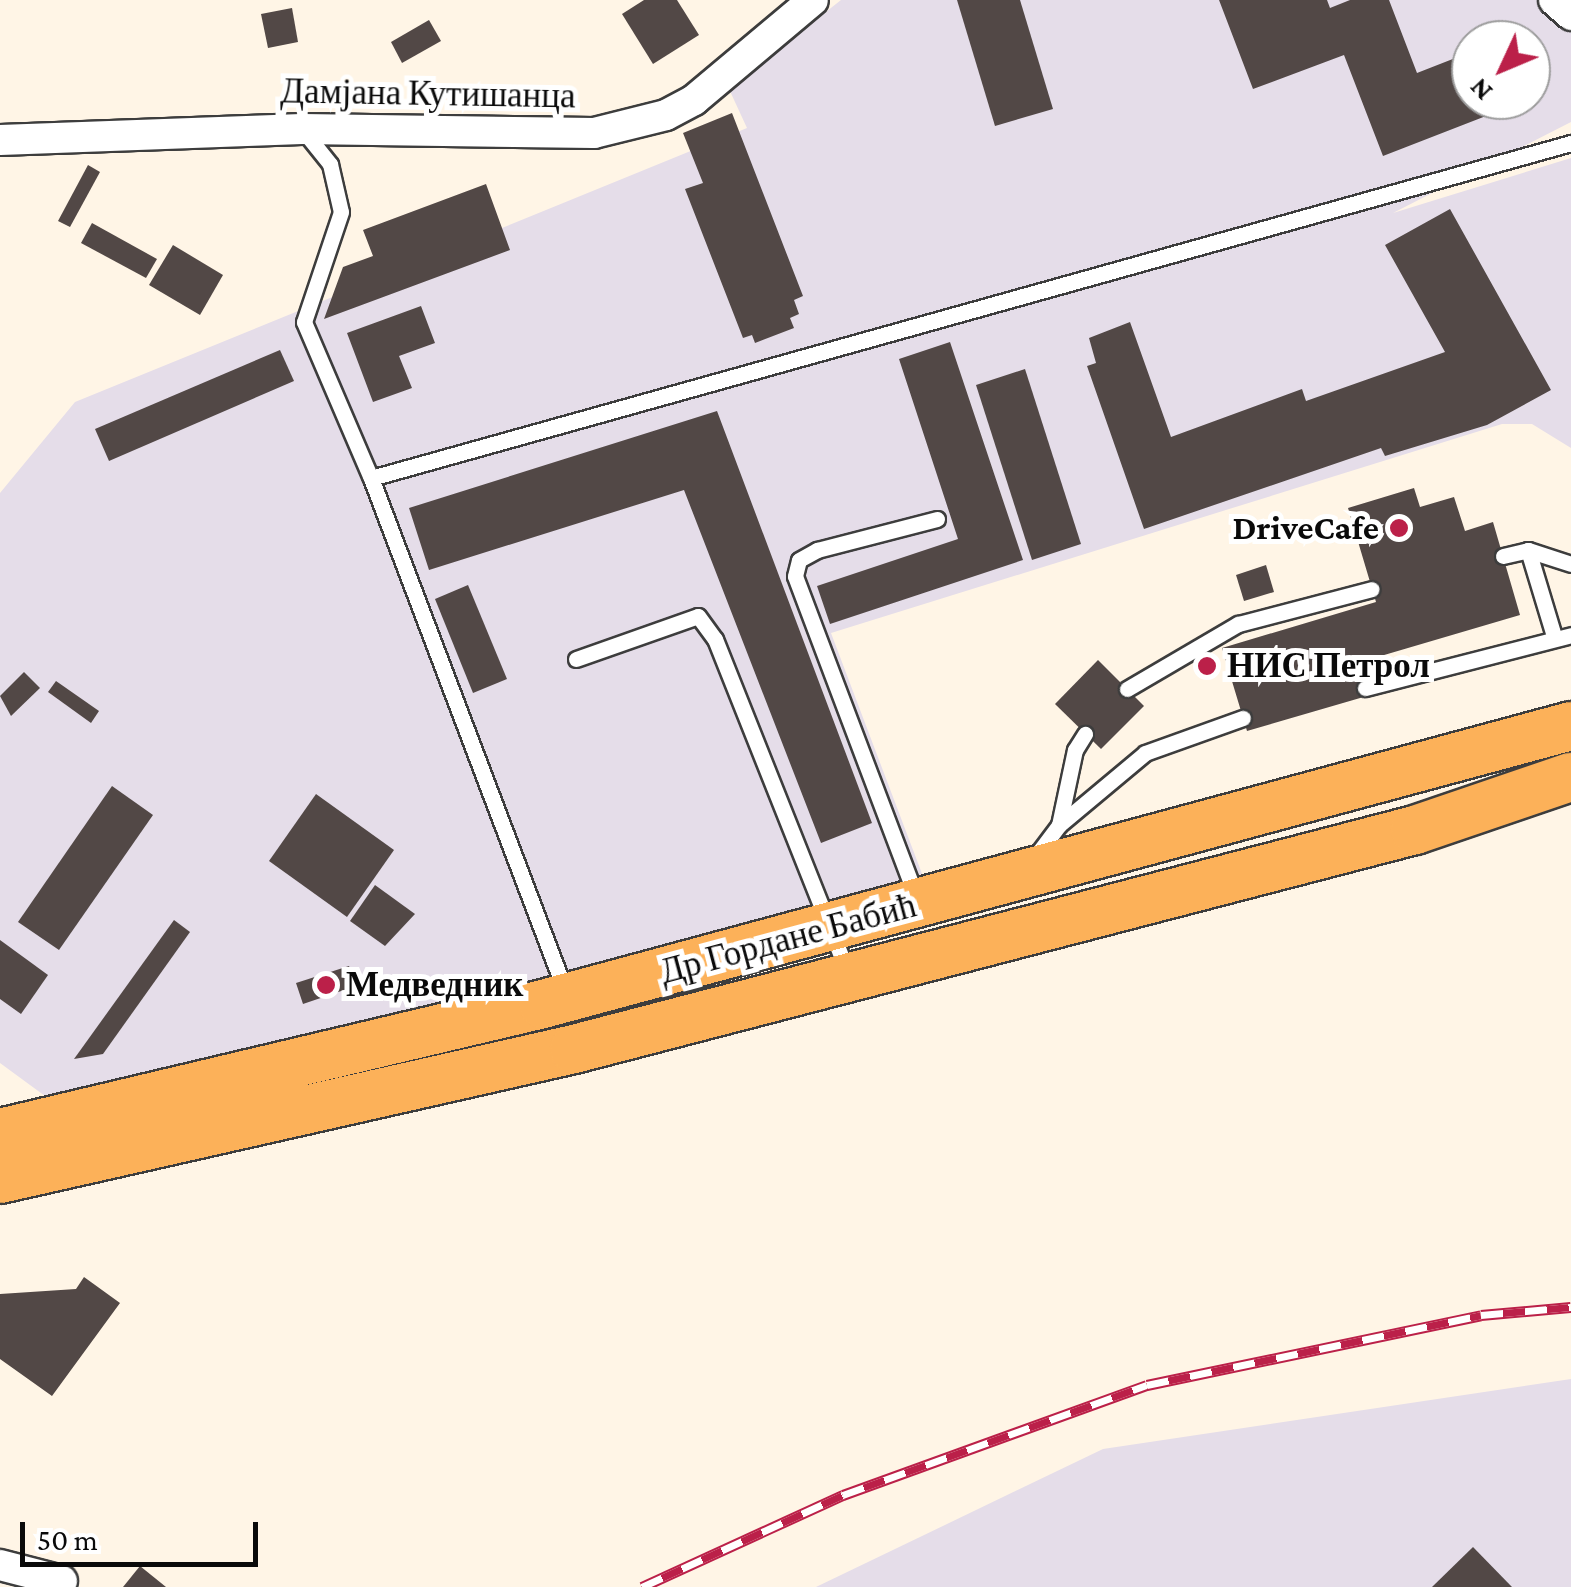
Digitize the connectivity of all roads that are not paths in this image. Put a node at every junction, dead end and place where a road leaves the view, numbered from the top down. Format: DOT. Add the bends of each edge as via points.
graph roads {
  1 [pos="813,0"];
  2 [pos="1554,0"];
  3 [pos="1571,15"];
  4 [pos="302,129"];
  5 [pos="0,140"];
  6 [pos="1571,143"];
  7 [pos="371,478"];
  8 [pos="937,519"];
  9 [pos="1528,550"];
  10 [pos="1503,556"];
  11 [pos="1571,564"];
  12 [pos="1372,589"];
  13 [pos="1563,635"];
  14 [pos="576,659"];
  15 [pos="1365,688"];
  16 [pos="1128,689"];
  17 [pos="1243,718"];
  18 [pos="1571,726"];
  19 [pos="1086,734"];
  20 [pos="1571,776"];
  21 [pos="1059,825"];
  22 [pos="1019,878"];
  23 [pos="919,905"];
  24 [pos="834,927"];
  25 [pos="848,975"];
  26 [pos="568,998"];
  27 [pos="0,1133"];
  28 [pos="0,1179"];
  29 [pos="0,1564"];
  30 [pos="62,1581"];
  1 -- 4 [label="street, Дамјана Кутишанца" via="694,100 612,129"];
  2 -- 3 [label="street"];
  4 -- 5 [label="street, Дамјана Кутишанца"];
  4 -- 7 [label="lane" via="330,164 341,212 304,322"];
  6 -- 7 [label="lane"];
  7 -- 26 [label="lane"];
  8 -- 23 [label="lane" via="817,550 799,560 795,576"];
  9 -- 10 [label="lane"];
  9 -- 11 [label="lane"];
  9 -- 13 [label="lane"];
  12 -- 16 [label="lane" via="1238,624"];
  13 -- 15 [label="lane"];
  14 -- 24 [label="lane" via="698,616 715,639"];
  17 -- 21 [label="lane" via="1145,753"];
  18 -- 22 [label="main road, Др Гордане Бабић"];
  19 -- 21 [label="lane" via="1075,750"];
  20 -- 25 [label="main road, Др Гордане Бабић" via="1414,830"];
  21 -- 22 [label="lane"];
  22 -- 23 [label="main road, Др Гордане Бабић"];
  23 -- 24 [label="main road, Др Гордане Бабић"];
  24 -- 25 [label="lane"];
  24 -- 26 [label="main road, Др Гордане Бабић"];
  25 -- 28 [label="main road, Др Гордане Бабић" via="574,1049"];
  26 -- 27 [label="main road, Др Гордане Бабић"];
  29 -- 30 [label="street"];
}
